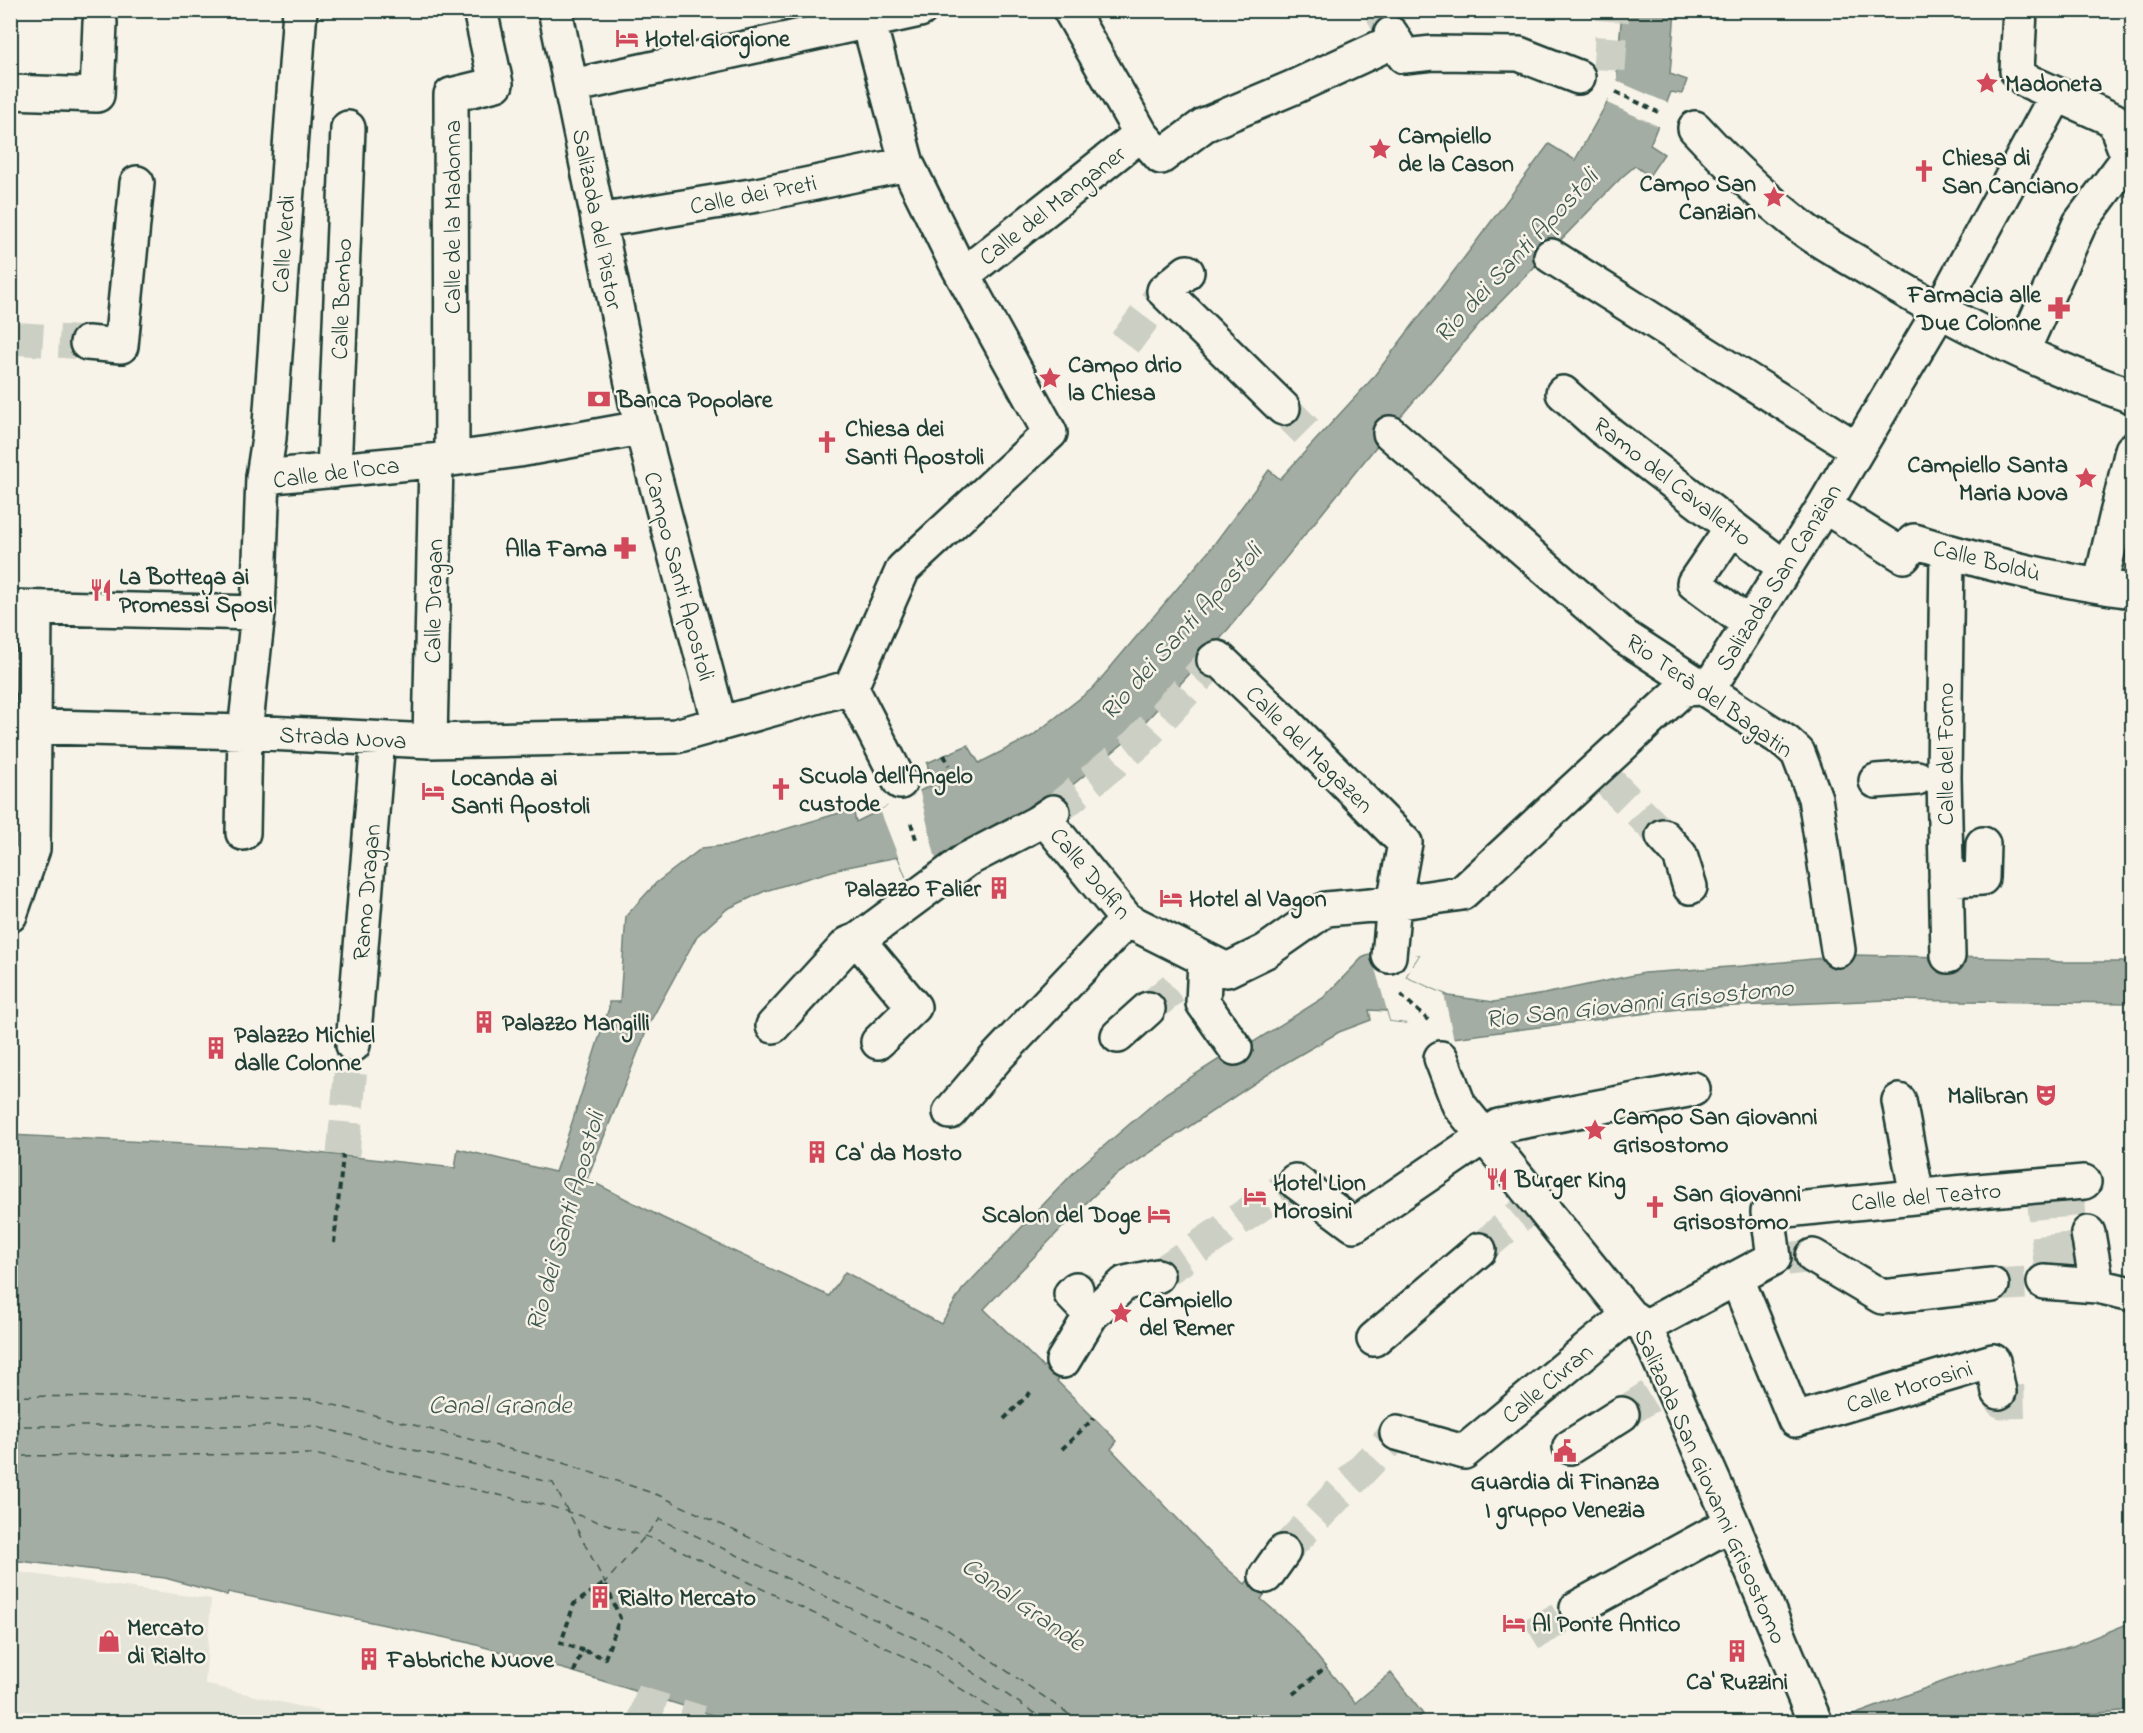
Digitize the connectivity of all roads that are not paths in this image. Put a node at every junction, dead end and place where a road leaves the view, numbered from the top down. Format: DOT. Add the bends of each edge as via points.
graph roads {
  1 [pos="300,10"];
  2 [pos="480,10"];
  3 [pos="555,10"];
  4 [pos="920,10"];
  5 [pos="1070,10"];
  6 [pos="2020,10"];
  7 [pos="869,22"];
  8 [pos="100,23"];
  9 [pos="1578,76"];
  10 [pos="572,86"];
  11 [pos="10,92"];
  12 [pos="2056,96"];
  13 [pos="348,128"];
  14 [pos="1695,128"];
  15 [pos="1141,134"];
  16 [pos="2131,159"];
  17 [pos="907,164"];
  18 [pos="137,183"];
  19 [pos="598,221"];
  20 [pos="1551,256"];
  21 [pos="963,275"];
  22 [pos="1176,281"];
  23 [pos="1934,309"];
  24 [pos="87,343"];
  25 [pos="2022,352"];
  26 [pos="1563,393"];
  27 [pos="2133,396"];
  28 [pos="1283,408"];
  29 [pos="641,428"];
  30 [pos="1390,433"];
  31 [pos="1857,449"];
  32 [pos="2133,450"];
  33 [pos="444,460"];
  34 [pos="334,471"];
  35 [pos="263,477"];
  36 [pos="1824,506"];
  37 [pos="1724,539"];
  38 [pos="1947,551"];
  39 [pos="1785,568"];
  40 [pos="2100,586"];
  41 [pos="2133,591"];
  42 [pos="22,608"];
  43 [pos="258,613"];
  44 [pos="1749,624"];
  45 [pos="1214,660"];
  46 [pos="851,687"];
  47 [pos="1702,688"];
  48 [pos="720,724"];
  49 [pos="22,727"];
  50 [pos="245,732"];
  51 [pos="378,740"];
  52 [pos="430,741"];
  53 [pos="1934,777"];
  54 [pos="1876,781"];
  55 [pos="900,782"];
  56 [pos="243,833"];
  57 [pos="1663,836"];
  58 [pos="1983,844"];
  59 [pos="1946,880"];
  60 [pos="1690,887"];
  61 [pos="1394,903"];
  62 [pos="10,915"];
  63 [pos="1132,923"];
  64 [pos="858,940"];
  65 [pos="1838,950"];
  66 [pos="1389,956"];
  67 [pos="1948,957"];
  68 [pos="1205,961"];
  69 [pos="1181,982"];
  70 [pos="1148,1009"];
  71 [pos="773,1026"];
  72 [pos="1118,1036"];
  73 [pos="878,1042"];
  74 [pos="353,1045"];
  75 [pos="1235,1048"];
  76 [pos="1441,1058"];
  77 [pos="1693,1089"];
  78 [pos="1899,1101"];
  79 [pos="950,1112"];
  80 [pos="1484,1137"];
  81 [pos="1295,1181"];
  82 [pos="2084,1182"];
  83 [pos="1917,1196"];
  84 [pos="2088,1233"];
  85 [pos="1479,1250"];
  86 [pos="1792,1258"];
  87 [pos="1157,1276"];
  88 [pos="1737,1279"];
  89 [pos="2044,1282"];
  90 [pos="1992,1285"];
  91 [pos="2097,1286"];
  92 [pos="2133,1294"];
  93 [pos="1637,1321"];
  94 [pos="1374,1339"];
  95 [pos="1063,1361"];
  96 [pos="1999,1392"];
  97 [pos="1622,1414"];
  98 [pos="1396,1433"];
  99 [pos="1570,1447"];
  100 [pos="1732,1522"];
  101 [pos="1577,1608"];
  102 [pos="1815,1722"];
  1 -- 35 [label="street, Calle Verdi"];
  2 -- 33 [label="street, Calle de la Madonna" via="496,84 451,95"];
  3 -- 10 [label="street, Salizada del Pistor"];
  4 -- 7 [label="street"];
  5 -- 15 [label="street"];
  6 -- 12 [label="street" via="2018,71 2025,80"];
  7 -- 10 [label="street"];
  7 -- 17 [label="street"];
  8 -- 11 [label="street" via="97,95"];
  9 -- 15 [label="street" via="1519,54 1404,56 1393,37 1294,87 1204,125 1161,157"];
  10 -- 19 [label="street, Salizada del Pistor"];
  12 -- 16 [label="street" via="2114,120"];
  12 -- 23 [label="street, Salizada San Canzian" via="1978,240"];
  13 -- 34 [label="street, Calle Bembo"];
  14 -- 23 [label="street" via="1727,163 1803,229"];
  15 -- 21 [label="street, Calle del Manganer"];
  16 -- 25 [label="street" via="2080,223"];
  17 -- 19 [label="street, Calle dei Preti" via="757,195"];
  17 -- 21 [label="street"];
  18 -- 24 [label="street" via="121,346"];
  19 -- 29 [label="street, Salizada del Pistor"];
  20 -- 31 [label="street"];
  21 -- 46 [label="street" via="1050,433 903,569"];
  22 -- 28 [label="street" via="1262,369"];
  23 -- 25 [label="street"];
  23 -- 31 [label="street, Salizada San Canzian"];
  25 -- 27 [label="street"];
  26 -- 39 [label="street, Ramo del Cavalletto" via="1602,428"];
  29 -- 33 [label="street, Calle de l'Oca"];
  29 -- 48 [label="street, Campo Santi Apostoli"];
  30 -- 47 [label="street, Rio Terà del Bagatin" via="1625,637"];
  31 -- 36 [label="street, Salizada San Canzian"];
  32 -- 40 [label="street"];
  33 -- 34 [label="street, Calle de l'Oca"];
  33 -- 52 [label="street, Calle Dragan"];
  34 -- 35 [label="street, Calle de l'Oca"];
  35 -- 43 [label="street, Calle de l'Oca"];
  36 -- 38 [label="street, Calle Boldù" via="1904,556 1914,540"];
  36 -- 39 [label="street, Salizada San Canzian"];
  37 -- 44 [label="street" via="1694,583"];
  38 -- 40 [label="street, Calle Boldù"];
  38 -- 53 [label="street, Calle del Forno"];
  39 -- 44 [label="street, Salizada San Canzian"];
  40 -- 41 [label="street, Calle Boldù"];
  42 -- 43 [label="street"];
  42 -- 49 [label="street"];
  43 -- 50 [label="street, Calle de l'Oca"];
  44 -- 47 [label="street, Salizada San Canzian" via="1714,680"];
  45 -- 61 [label="street, Calle del Magazen" via="1218,658 1286,723 1405,843"];
  46 -- 48 [label="street"];
  46 -- 55 [label="street"];
  47 -- 61 [label="street, Salizada San Canzian" via="1683,689 1600,774 1462,893"];
  47 -- 65 [label="street, Rio Terà del Bagatin" via="1798,753 1815,798"];
  48 -- 52 [label="street, Strada Nova" via="676,736"];
  49 -- 50 [label="street, Strada Nova"];
  49 -- 62 [label="street" via="33,849"];
  50 -- 51 [label="street, Strada Nova"];
  50 -- 56 [label="street, Calle de l'Oca"];
  51 -- 52 [label="street, Strada Nova"];
  51 -- 74 [label="street, Ramo Dragan"];
  53 -- 54 [label="street"];
  53 -- 59 [label="street, Calle del Forno"];
  57 -- 60 [label="street" via="1680,855"];
  58 -- 59 [label="street" via="1983,878"];
  59 -- 67 [label="street, Calle del Forno"];
  61 -- 66 [label="street"];
  61 -- 68 [label="street" via="1326,909 1266,951 1227,970"];
  63 -- 64 [label="street, Calle Dolfin" via="1045,818 966,860"];
  63 -- 68 [label="street"];
  63 -- 79 [label="street" via="996,1058"];
  64 -- 71 [label="street" via="848,944"];
  64 -- 73 [label="street" via="914,1007"];
  68 -- 69 [label="street"];
  68 -- 75 [label="street" via="1203,1003"];
  70 -- 72 [label="street"];
  76 -- 80 [label="street, Salizada San Giovanni Grisostomo" via="1460,1105"];
  77 -- 80 [label="street" via="1499,1126"];
  78 -- 83 [label="street"];
  80 -- 81 [label="street" via="1354,1225"];
  80 -- 93 [label="street, Salizada San Giovanni Grisostomo" via="1533,1206"];
  82 -- 83 [label="street, Calle del Teatro"];
  83 -- 86 [label="street, Calle del Teatro" via="1768,1212"];
  84 -- 91 [label="street"];
  85 -- 94 [label="street"];
  86 -- 88 [label="street, Calle Civran"];
  86 -- 90 [label="street" via="1882,1297"];
  87 -- 95 [label="street" via="1125,1283 1083,1302"];
  88 -- 93 [label="street, Calle Civran"];
  88 -- 96 [label="street, Calle Morosini" via="1795,1420 1993,1361"];
  89 -- 91 [label="street"];
  91 -- 92 [label="street"];
  93 -- 98 [label="street, Calle Civran" via="1464,1452"];
  93 -- 100 [label="street, Salizada San Giovanni Grisostomo" via="1662,1388"];
  97 -- 99 [label="street"];
  100 -- 101 [label="street"];
  100 -- 102 [label="street, Salizada San Giovanni Grisostomo"];
}
